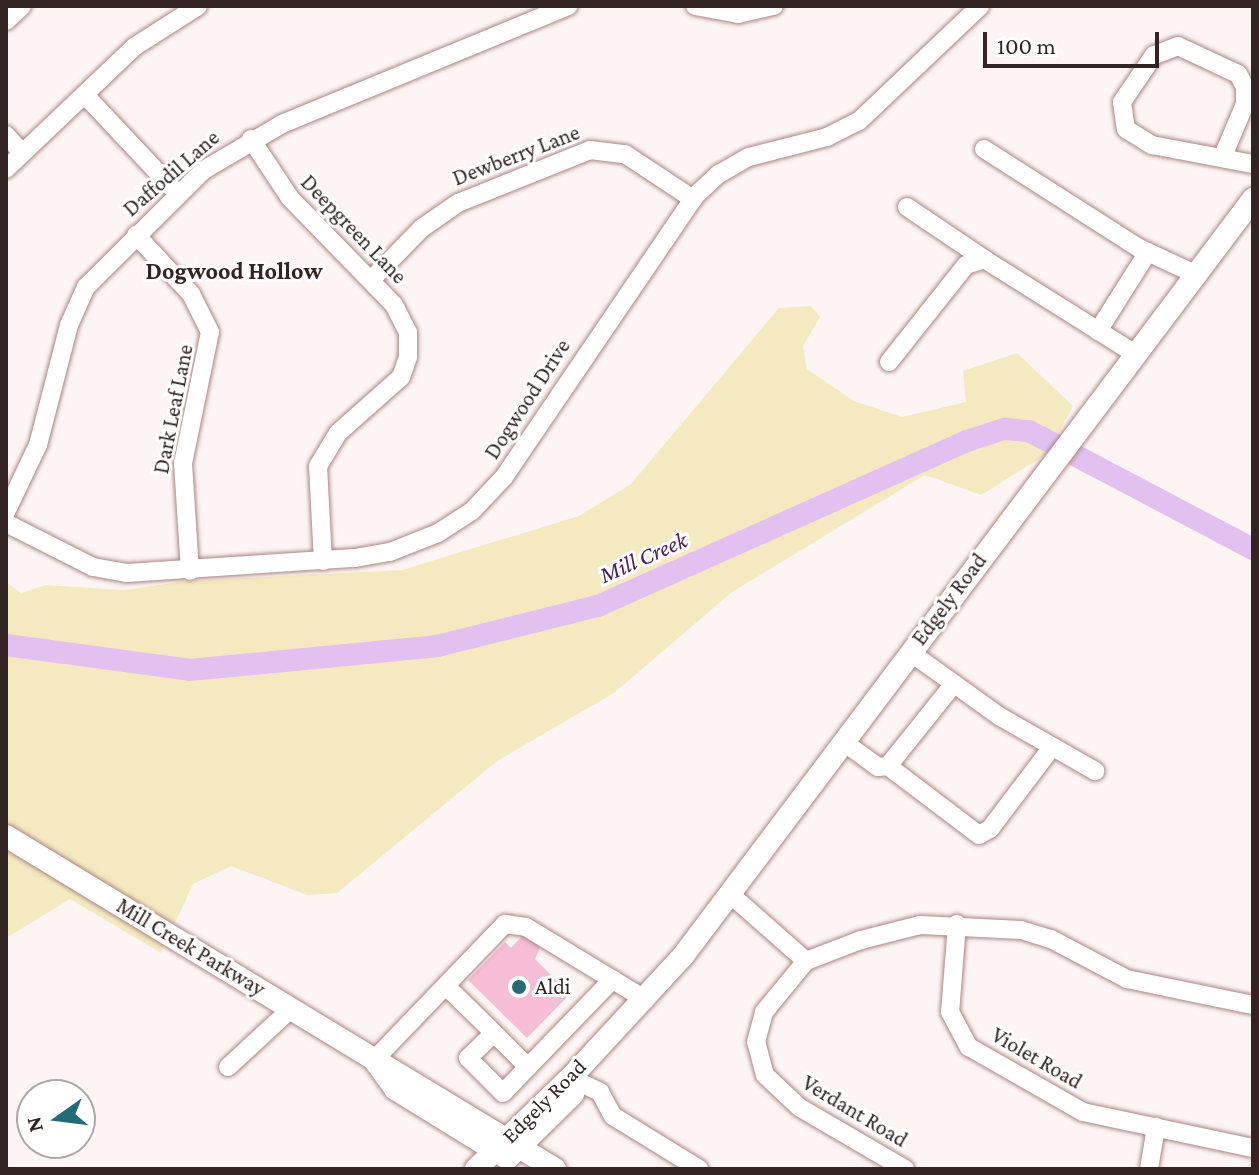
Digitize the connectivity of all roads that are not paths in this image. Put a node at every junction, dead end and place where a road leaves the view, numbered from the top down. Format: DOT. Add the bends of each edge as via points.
graph roads {
  1 [pos="22,6"];
  2 [pos="198,6"];
  3 [pos="569,6"];
  4 [pos="695,6"];
  5 [pos="774,6"];
  6 [pos="980,6"];
  7 [pos="543,11"];
  8 [pos="6,21"];
  9 [pos="85,95"];
  10 [pos="6,135"];
  11 [pos="251,139"];
  12 [pos="984,149"];
  13 [pos="22,153"];
  14 [pos="1223,156"];
  15 [pos="1253,164"];
  16 [pos="6,169"];
  17 [pos="178,194"];
  18 [pos="693,199"];
  19 [pos="1253,199"];
  20 [pos="907,207"];
  21 [pos="136,235"];
  22 [pos="1148,252"];
  23 [pos="984,259"];
  24 [pos="1195,274"];
  25 [pos="371,280"];
  26 [pos="1098,331"];
  27 [pos="1134,353"];
  28 [pos="889,362"];
  29 [pos="6,512"];
  30 [pos="6,523"];
  31 [pos="323,561"];
  32 [pos="190,571"];
  33 [pos="910,652"];
  34 [pos="953,685"];
  35 [pos="845,743"];
  36 [pos="1052,747"];
  37 [pos="888,766"];
  38 [pos="1095,771"];
  39 [pos="6,836"];
  40 [pos="730,894"];
  41 [pos="957,924"];
  42 [pos="806,961"];
  43 [pos="613,979"];
  44 [pos="446,986"];
  45 [pos="646,1000"];
  46 [pos="1253,1005"];
  47 [pos="292,1008"];
  48 [pos="494,1033"];
  49 [pos="374,1060"];
  50 [pos="228,1067"];
  51 [pos="528,1067"];
  52 [pos="583,1084"];
  53 [pos="1156,1127"];
  54 [pos="1253,1148"];
  55 [pos="508,1156"];
  56 [pos="476,1169"];
  57 [pos="555,1169"];
  58 [pos="699,1169"];
  59 [pos="905,1169"];
  60 [pos="1149,1169"];
  1 -- 8 [label="street"];
  2 -- 9 [label="street" via="160,26"];
  3 -- 7 [label="street, Daffodil Lane"];
  4 -- 5 [label="street" via="738,14"];
  6 -- 18 [label="street, Dogwood Drive" via="859,121 827,137 749,157 719,174"];
  7 -- 11 [label="street, Daffodil Lane"];
  9 -- 13 [label="street"];
  9 -- 17 [label="street"];
  10 -- 13 [label="street"];
  11 -- 17 [label="street, Daffodil Lane"];
  11 -- 25 [label="street, Deepgreen Lane" via="290,198"];
  12 -- 22 [label="street"];
  13 -- 16 [label="street"];
  14 -- 14 [label="street" via="1152,145 1126,129 1122,102 1154,55 1178,46 1238,74 1245,104"];
  14 -- 15 [label="street"];
  17 -- 21 [label="street, Daffodil Lane"];
  18 -- 25 [label="street, Dewberry Lane" via="625,154 590,150 458,203 422,228"];
  18 -- 31 [label="street, Dogwood Drive" via="490,494 458,522 411,546"];
  19 -- 24 [label="main road, Edgely Road"];
  20 -- 23 [label="street"];
  21 -- 29 [label="street, Daffodil Lane" via="95,275 76,306 38,445"];
  21 -- 32 [label="street, Dark Leaf Lane" via="191,294 210,332 183,463"];
  22 -- 24 [label="street"];
  22 -- 26 [label="street"];
  23 -- 26 [label="street"];
  23 -- 28 [label="street" via="966,265"];
  24 -- 27 [label="main road, Edgely Road"];
  25 -- 31 [label="street, Deepgreen Lane" via="400,314 408,357 388,393 324,450 317,475"];
  26 -- 27 [label="street"];
  27 -- 33 [label="main road, Edgely Road"];
  30 -- 32 [label="street, Dogwood Drive" via="102,569"];
  31 -- 32 [label="street, Dogwood Drive"];
  33 -- 34 [label="street"];
  33 -- 35 [label="main road, Edgely Road"];
  34 -- 36 [label="street"];
  34 -- 37 [label="street"];
  35 -- 37 [label="street" via="878,767"];
  35 -- 40 [label="main road, Edgely Road"];
  36 -- 37 [label="street" via="985,834 972,831"];
  36 -- 38 [label="street"];
  39 -- 47 [label="main road, Mill Creek Parkway"];
  40 -- 42 [label="street"];
  40 -- 45 [label="main road, Edgely Road"];
  41 -- 42 [label="street" via="906,928"];
  41 -- 46 [label="street" via="1021,930 1051,939 1127,979"];
  41 -- 53 [label="street, Violet Road" via="950,1012 969,1047 1058,1101"];
  42 -- 59 [label="street, Verdant Road" via="764,1012 756,1042 765,1075 799,1107"];
  43 -- 44 [label="street" via="526,927 505,924"];
  43 -- 45 [label="street"];
  43 -- 51 [label="street"];
  44 -- 48 [label="street"];
  44 -- 49 [label="street"];
  45 -- 52 [label="main road, Edgely Road" via="642,1015"];
  45 -- 55 [label="main road, Edgely Road" via="628,1011"];
  47 -- 49 [label="main road, Mill Creek Parkway"];
  47 -- 50 [label="street"];
  48 -- 51 [label="street"];
  48 -- 51 [label="street" via="468,1058 476,1067 503,1093"];
  49 -- 55 [label="main road, Mill Creek Parkway" via="395,1089"];
  52 -- 55 [label="main road, Edgely Road"];
  52 -- 58 [label="street" via="600,1092 613,1116"];
  53 -- 54 [label="street, Violet Road"];
  53 -- 60 [label="street"];
  55 -- 56 [label="main road, Edgely Road"];
  55 -- 57 [label="main road, Mill Creek Parkway"];
}
